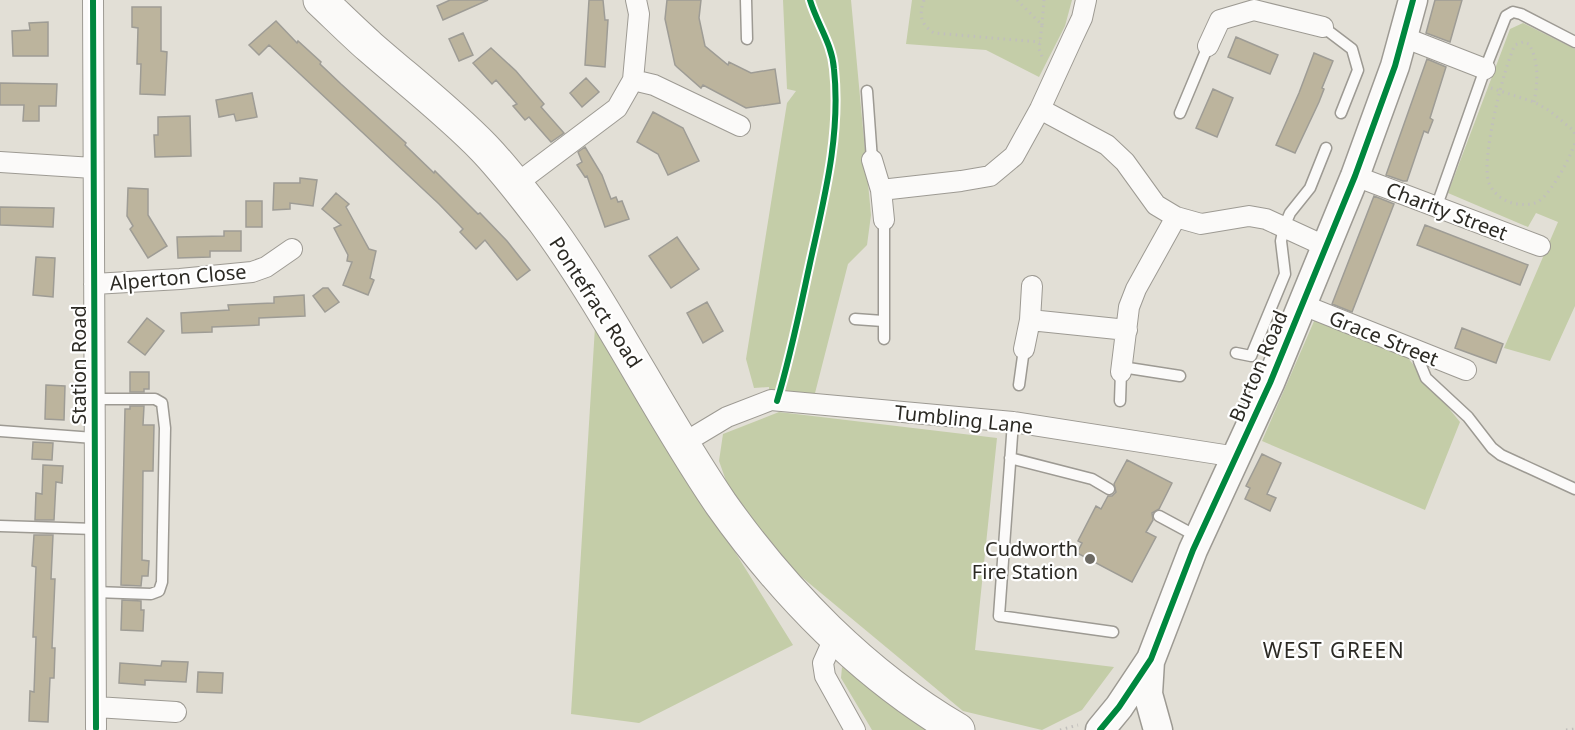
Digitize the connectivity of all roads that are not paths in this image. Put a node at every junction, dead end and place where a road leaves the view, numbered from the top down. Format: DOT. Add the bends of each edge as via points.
graph roads {
  1 [pos="93,0"];
  2 [pos="320,0"];
  3 [pos="636,0"];
  4 [pos="746,0"];
  5 [pos="1086,0"];
  6 [pos="1413,0"];
  7 [pos="1253,5"];
  8 [pos="1323,27"];
  9 [pos="1403,37"];
  10 [pos="747,39"];
  11 [pos="1575,42"];
  12 [pos="1208,46"];
  13 [pos="1485,69"];
  14 [pos="633,80"];
  15 [pos="867,92"];
  16 [pos="1040,109"];
  17 [pos="1180,113"];
  18 [pos="1341,113"];
  19 [pos="740,126"];
  20 [pos="1326,148"];
  21 [pos="872,160"];
  22 [pos="0,162"];
  23 [pos="93,168"];
  24 [pos="1355,176"];
  25 [pos="516,184"];
  26 [pos="881,190"];
  27 [pos="1436,208"];
  28 [pos="1176,217"];
  29 [pos="884,220"];
  30 [pos="1284,227"];
  31 [pos="1540,246"];
  32 [pos="1327,247"];
  33 [pos="292,249"];
  34 [pos="94,284"];
  35 [pos="1032,286"];
  36 [pos="1303,305"];
  37 [pos="855,319"];
  38 [pos="1030,320"];
  39 [pos="883,321"];
  40 [pos="1127,330"];
  41 [pos="884,339"];
  42 [pos="1024,349"];
  43 [pos="1421,352"];
  44 [pos="1236,353"];
  45 [pos="1122,370"];
  46 [pos="1466,370"];
  47 [pos="1180,376"];
  48 [pos="1019,385"];
  49 [pos="94,399"];
  50 [pos="1120,401"];
  51 [pos="1012,422"];
  52 [pos="0,431"];
  53 [pos="697,435"];
  54 [pos="94,438"];
  55 [pos="1237,457"];
  56 [pos="1010,458"];
  57 [pos="1109,489"];
  58 [pos="1575,489"];
  59 [pos="1159,516"];
  60 [pos="0,526"];
  61 [pos="95,529"];
  62 [pos="1199,538"];
  63 [pos="95,592"];
  64 [pos="1113,632"];
  65 [pos="835,636"];
  66 [pos="1151,659"];
  67 [pos="96,706"];
  68 [pos="176,712"];
  69 [pos="96,729"];
  70 [pos="855,730"];
  71 [pos="958,730"];
  72 [pos="1100,730"];
  73 [pos="1158,730"];
  1 -- 23 [label="street, Station Road"];
  2 -- 25 [label="highway, Pontefract Road" via="451,116"];
  3 -- 14 [label="street" via="639,14"];
  4 -- 10 [label="lane"];
  5 -- 16 [label="street" via="1082,18"];
  6 -- 9 [label="street, Burton Road"];
  7 -- 8 [label="street"];
  7 -- 12 [label="street" via="1220,20"];
  8 -- 18 [label="lane" via="1352,50 1358,70"];
  9 -- 13 [label="street"];
  9 -- 24 [label="street, Burton Road"];
  11 -- 13 [label="lane" via="1513,12 1506,16"];
  12 -- 17 [label="lane"];
  13 -- 27 [label="lane"];
  14 -- 19 [label="street" via="654,85"];
  14 -- 25 [label="street" via="616,108"];
  15 -- 21 [label="lane"];
  16 -- 26 [label="street" via="1014,156 990,176"];
  16 -- 28 [label="street" via="1107,145 1125,162 1156,205"];
  20 -- 30 [label="lane" via="1310,188"];
  21 -- 26 [label="street"];
  22 -- 23 [label="street"];
  23 -- 34 [label="street, Station Road"];
  24 -- 27 [label="street, Charity Street"];
  24 -- 32 [label="street, Burton Road"];
  25 -- 65 [label="highway, Pontefract Road" via="570,257 720,502 748,541"];
  26 -- 29 [label="street"];
  27 -- 31 [label="street, Charity Street"];
  28 -- 30 [label="street" via="1201,224 1249,216"];
  28 -- 40 [label="street" via="1136,289"];
  29 -- 39 [label="lane"];
  30 -- 32 [label="street"];
  30 -- 44 [label="lane" via="1281,241 1285,274 1251,356"];
  32 -- 36 [label="street, Burton Road"];
  33 -- 34 [label="street, Alperton Close" via="252,272"];
  34 -- 49 [label="street, Station Road"];
  35 -- 38 [label="street"];
  36 -- 43 [label="street, Grace Street"];
  36 -- 55 [label="street, Burton Road"];
  37 -- 39 [label="lane"];
  38 -- 40 [label="street"];
  38 -- 42 [label="street"];
  39 -- 41 [label="lane"];
  40 -- 45 [label="street"];
  42 -- 48 [label="lane"];
  43 -- 46 [label="street, Grace Street"];
  43 -- 58 [label="lane" via="1419,361 1425,378 1468,417 1492,448"];
  45 -- 47 [label="lane"];
  45 -- 50 [label="lane"];
  49 -- 54 [label="street, Station Road"];
  49 -- 63 [label="lane" via="155,399 162,403 165,428 159,591"];
  51 -- 53 [label="street, Tumbling Lane" via="771,400 727,417"];
  51 -- 55 [label="street, Tumbling Lane"];
  51 -- 56 [label="lane"];
  52 -- 54 [label="lane"];
  54 -- 61 [label="street, Station Road"];
  55 -- 62 [label="street, Burton Road"];
  56 -- 57 [label="lane" via="1092,479"];
  56 -- 64 [label="lane" via="999,616"];
  59 -- 62 [label="lane"];
  60 -- 61 [label="lane"];
  61 -- 63 [label="street, Station Road"];
  62 -- 66 [label="street, Burton Road"];
  63 -- 67 [label="street, Station Road"];
  65 -- 70 [label="street" via="823,663 825,676"];
  65 -- 71 [label="highway, Pontefract Road" via="904,694"];
  66 -- 72 [label="street, Burton Road"];
  66 -- 73 [label="street, Burton Road" via="1148,694"];
  67 -- 68 [label="street" via="142,718"];
  67 -- 69 [label="street, Station Road"];
}
